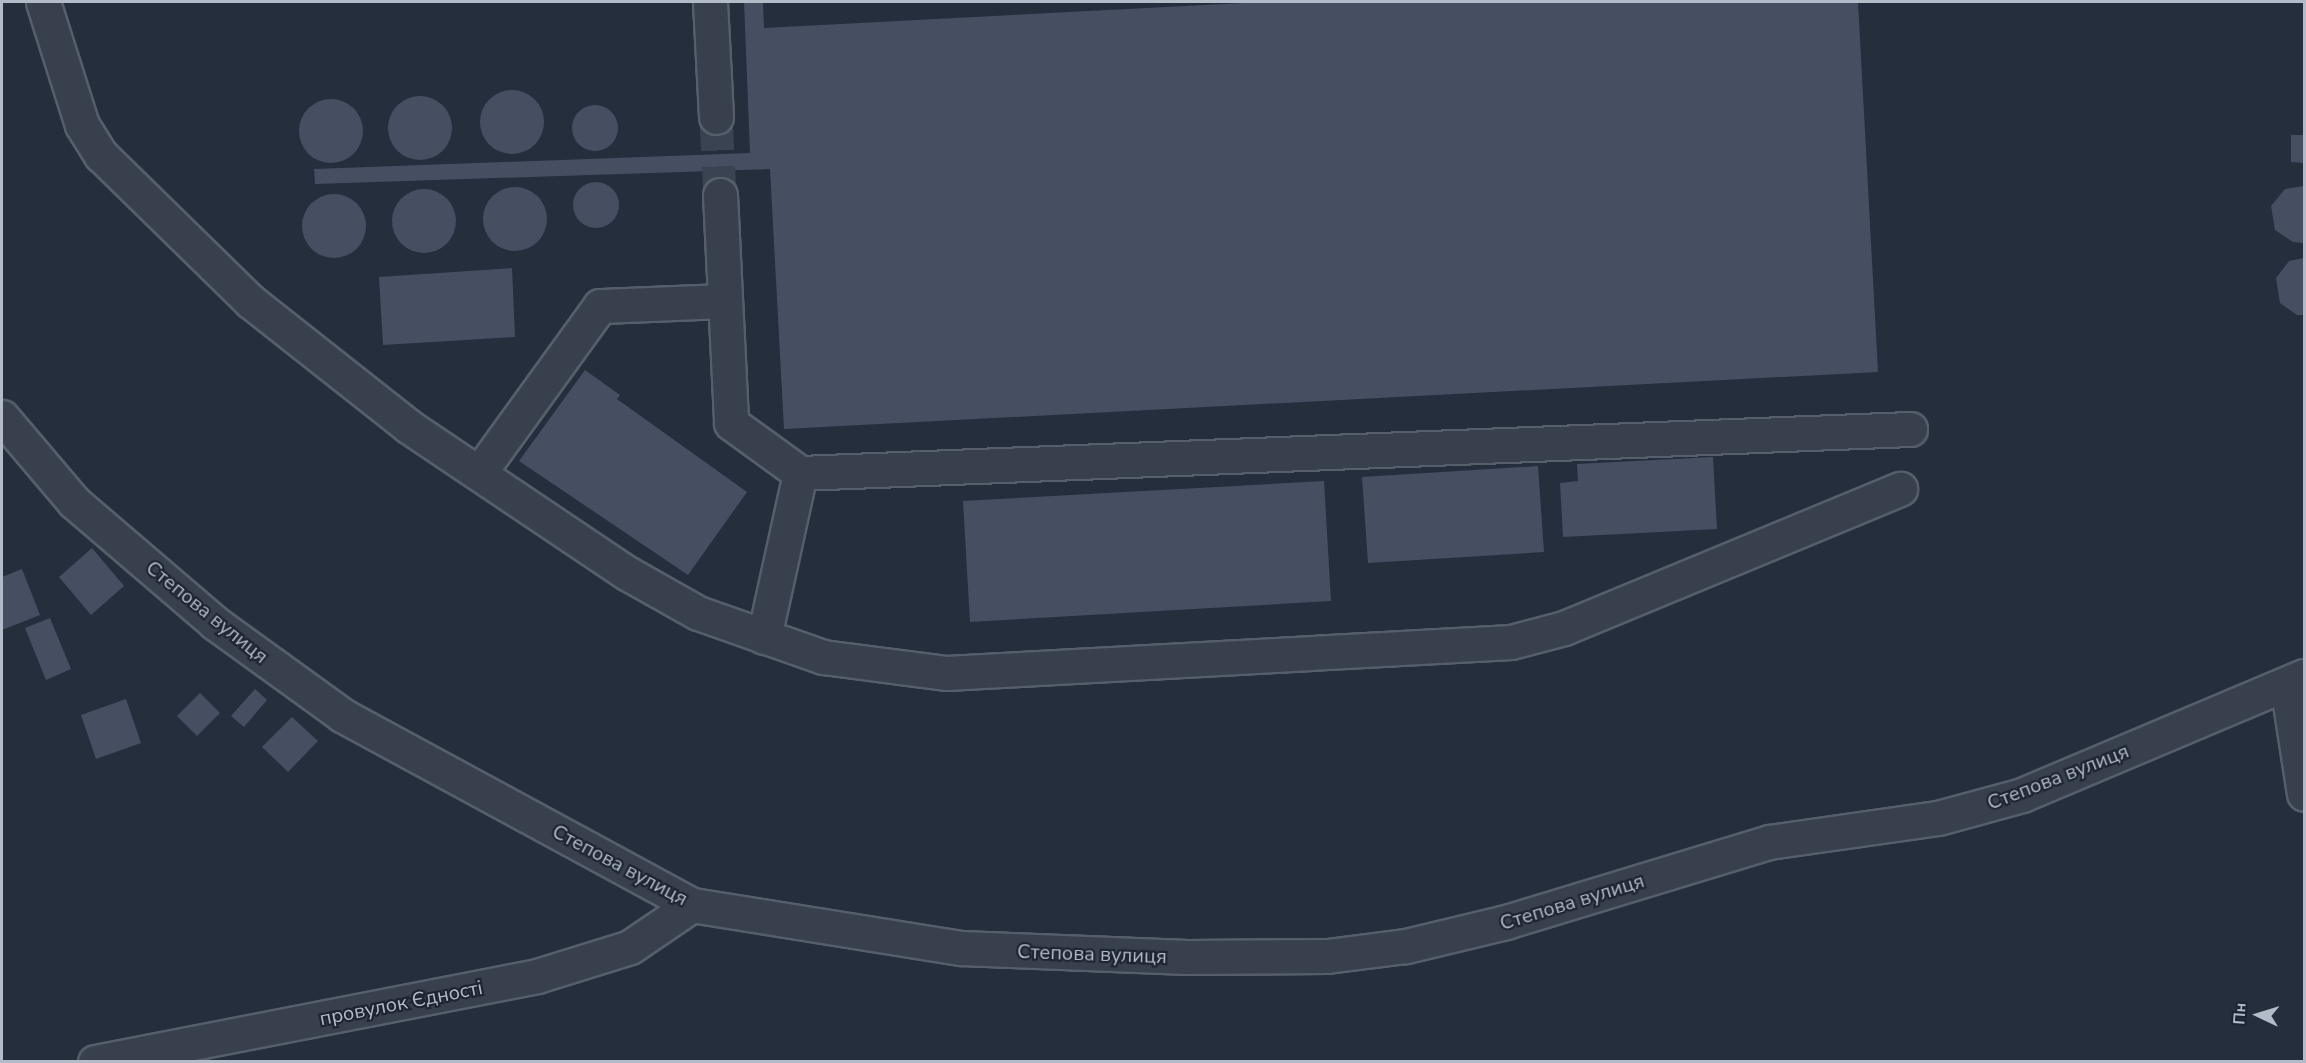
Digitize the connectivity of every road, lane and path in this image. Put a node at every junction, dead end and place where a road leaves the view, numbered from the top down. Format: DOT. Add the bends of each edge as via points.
graph roads {
  1 [pos="44,2"];
  2 [pos="710,2"];
  3 [pos="716,117"];
  4 [pos="720,195"];
  5 [pos="725,301"];
  6 [pos="2,417"];
  7 [pos="1910,429"];
  8 [pos="480,473"];
  9 [pos="800,473"];
  10 [pos="1900,489"];
  11 [pos="764,637"];
  12 [pos="2296,680"];
  13 [pos="2304,794"];
  14 [pos="692,905"];
  15 [pos="95,1062"];
  1 -- 8 [label="street" via="82,124 101,154 250,301 408,426"];
  2 -- 3 [label="street"];
  4 -- 5 [label="street"];
  5 -- 8 [label="street" via="600,306"];
  5 -- 9 [label="street" via="731,423"];
  6 -- 14 [label="street, Степова вулиця" via="74,502 215,623 342,715"];
  7 -- 9 [label="street"];
  8 -- 11 [label="street" via="627,573 698,613"];
  9 -- 11 [label="street"];
  10 -- 11 [label="street" via="1564,628 1511,642 947,673 823,657"];
  12 -- 13 [label="street"];
  12 -- 14 [label="street, Степова вулиця" via="2022,795 1938,818 1769,842 1506,922 1407,946 1327,956 1078,956 961,948"];
  14 -- 15 [label="street, провулок Єдності" via="630,947 537,976"];
}
